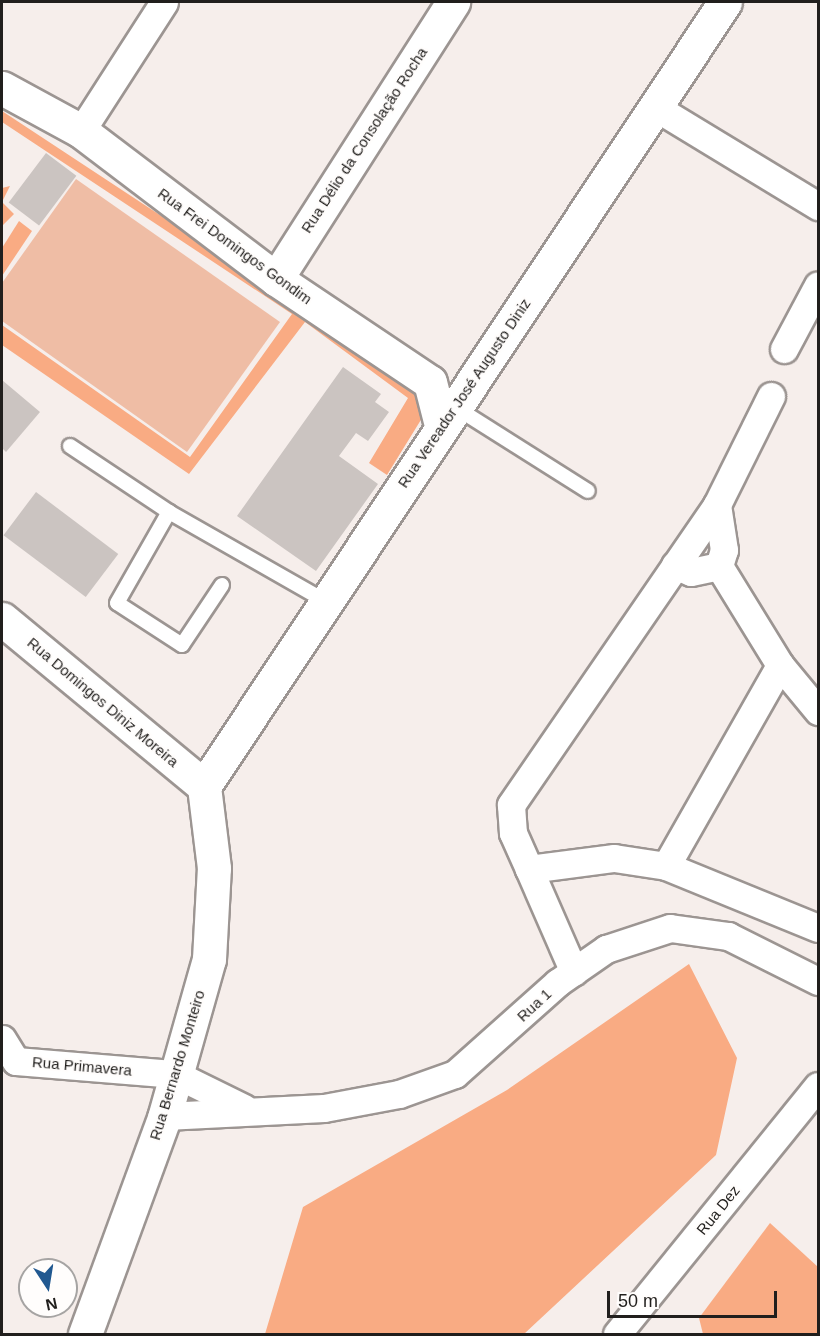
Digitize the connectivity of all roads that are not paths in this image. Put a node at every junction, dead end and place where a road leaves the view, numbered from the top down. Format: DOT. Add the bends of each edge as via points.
graph roads {
  1 [pos="164,2"];
  2 [pos="453,2"];
  3 [pos="725,2"];
  4 [pos="2,88"];
  5 [pos="655,107"];
  6 [pos="81,131"];
  7 [pos="819,206"];
  8 [pos="276,279"];
  9 [pos="819,285"];
  10 [pos="784,349"];
  11 [pos="771,396"];
  12 [pos="448,416"];
  13 [pos="70,446"];
  14 [pos="588,491"];
  15 [pos="717,505"];
  16 [pos="169,512"];
  17 [pos="675,565"];
  18 [pos="720,566"];
  19 [pos="222,585"];
  20 [pos="325,601"];
  21 [pos="9,636"];
  22 [pos="780,665"];
  23 [pos="819,711"];
  24 [pos="204,786"];
  25 [pos="666,866"];
  26 [pos="529,869"];
  27 [pos="819,928"];
  28 [pos="574,972"];
  29 [pos="819,981"];
  30 [pos="2,1039"];
  31 [pos="175,1074"];
  32 [pos="819,1086"];
  33 [pos="245,1109"];
  34 [pos="165,1116"];
  35 [pos="85,1335"];
  36 [pos="617,1335"];
  1 -- 6 [label="street"];
  2 -- 8 [label="street, Rua Délio da Consolação Rocha"];
  3 -- 5 [label="street, Rua Vereador José Augusto Diniz"];
  4 -- 6 [label="street, Rua Frei Domingos Gondim"];
  5 -- 7 [label="street"];
  5 -- 12 [label="street, Rua Vereador José Augusto Diniz"];
  6 -- 8 [label="street, Rua Frei Domingos Gondim"];
  8 -- 12 [label="street, Rua Frei Domingos Gondim" via="430,382"];
  9 -- 10 [label="street"];
  11 -- 15 [label="street"];
  12 -- 14 [label="lane"];
  12 -- 20 [label="street, Rua Vereador José Augusto Diniz"];
  13 -- 16 [label="lane"];
  15 -- 17 [label="street"];
  15 -- 18 [label="street" via="724,549"];
  16 -- 19 [label="lane" via="117,603 182,645"];
  16 -- 20 [label="lane"];
  17 -- 18 [label="street" via="691,572"];
  17 -- 26 [label="street" via="512,805 513,833"];
  18 -- 22 [label="street"];
  20 -- 24 [label="street, Rua Vereador José Augusto Diniz"];
  21 -- 24 [label="street, Rua Domingos Diniz Moreira"];
  22 -- 23 [label="street"];
  22 -- 25 [label="street"];
  24 -- 31 [label="street, Rua Bernardo Monteiro" via="214,868 208,959"];
  25 -- 26 [label="street" via="614,858"];
  25 -- 27 [label="street"];
  26 -- 28 [label="street"];
  28 -- 29 [label="street, Rua 1" via="606,950 670,928 728,936"];
  28 -- 33 [label="street, Rua 1" via="455,1074 399,1094 324,1108"];
  30 -- 31 [label="street, Rua Primavera" via="16,1061"];
  31 -- 33 [label="street, Rua 1"];
  31 -- 34 [label="street, Rua Bernardo Monteiro"];
  32 -- 36 [label="street, Rua Dez"];
  33 -- 34 [label="street, Rua 1"];
  34 -- 35 [label="street, Rua Bernardo Monteiro"];
}
